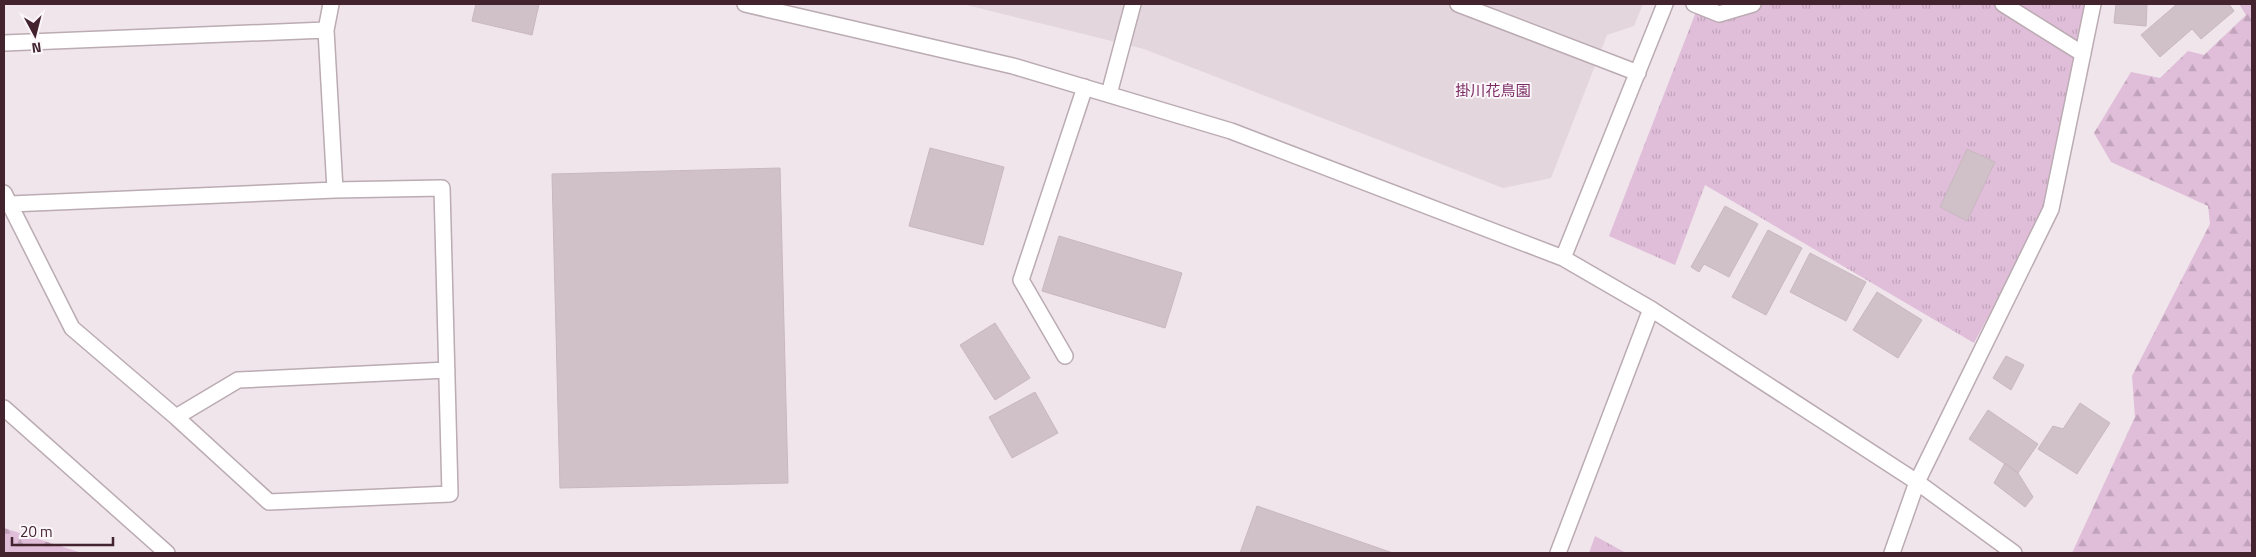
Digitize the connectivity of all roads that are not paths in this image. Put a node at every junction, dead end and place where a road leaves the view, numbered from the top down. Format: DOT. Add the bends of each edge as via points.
graph roads {
  1 [pos="331,4"];
  2 [pos="745,4"];
  3 [pos="1133,4"];
  4 [pos="1458,4"];
  5 [pos="1665,4"];
  6 [pos="1694,4"];
  7 [pos="1753,4"];
  8 [pos="2004,4"];
  9 [pos="2093,4"];
  10 [pos="326,30"];
  11 [pos="4,43"];
  12 [pos="2083,54"];
  13 [pos="1638,73"];
  14 [pos="1084,87"];
  15 [pos="1109,94"];
  16 [pos="335,190"];
  17 [pos="7,198"];
  18 [pos="1563,258"];
  19 [pos="1651,309"];
  20 [pos="1065,356"];
  21 [pos="447,370"];
  22 [pos="4,408"];
  23 [pos="176,417"];
  24 [pos="1917,482"];
  25 [pos="167,553"];
  26 [pos="1558,553"];
  27 [pos="1892,553"];
  28 [pos="2014,553"];
  1 -- 10 [label="street"];
  2 -- 14 [label="street" via="1013,66"];
  3 -- 15 [label="street"];
  4 -- 13 [label="street"];
  5 -- 13 [label="street"];
  6 -- 7 [label="street" via="1719,14"];
  8 -- 12 [label="street"];
  9 -- 12 [label="street"];
  10 -- 11 [label="street"];
  10 -- 16 [label="street"];
  12 -- 24 [label="street" via="2050,209"];
  13 -- 18 [label="street"];
  14 -- 15 [label="street"];
  14 -- 20 [label="street" via="1021,280"];
  15 -- 18 [label="street" via="1230,130"];
  16 -- 17 [label="street"];
  16 -- 21 [label="street" via="442,188"];
  17 -- 23 [label="street" via="72,328"];
  18 -- 19 [label="street"];
  19 -- 24 [label="street"];
  19 -- 26 [label="street"];
  21 -- 23 [label="street" via="238,380"];
  21 -- 23 [label="street" via="450,494 269,502"];
  22 -- 25 [label="street"];
  24 -- 27 [label="street"];
  24 -- 28 [label="street"];
}
